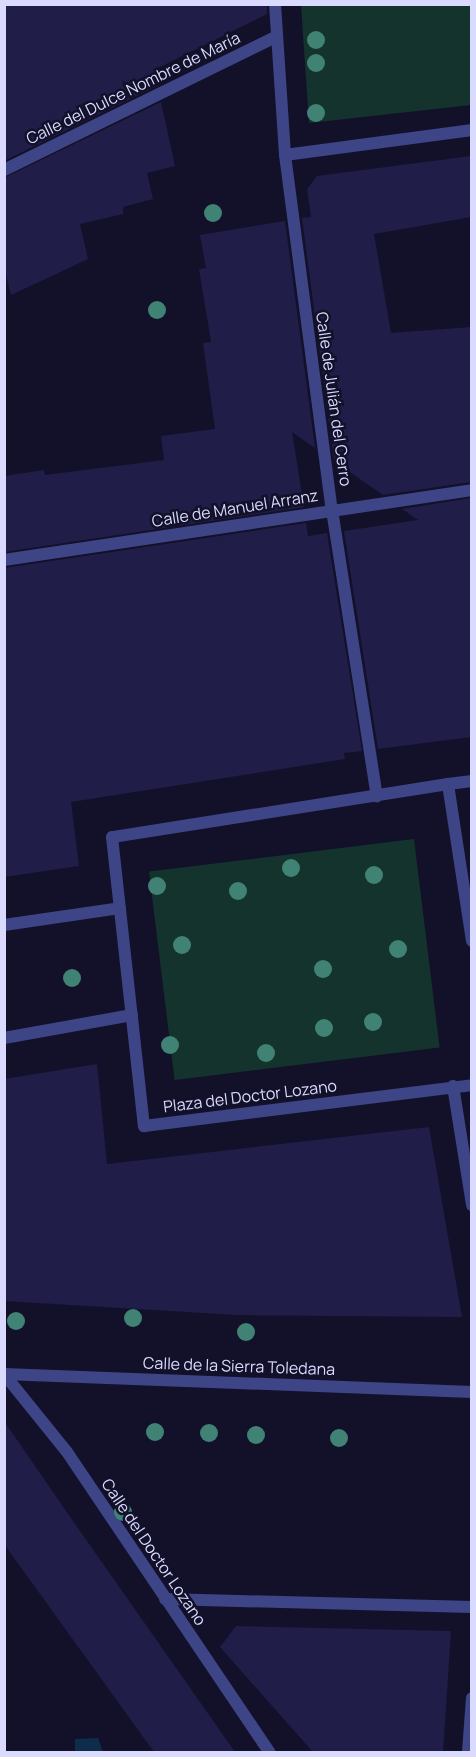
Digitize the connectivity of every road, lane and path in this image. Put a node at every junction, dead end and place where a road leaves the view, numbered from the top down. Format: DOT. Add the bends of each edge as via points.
graph roads {
  1 [pos="276,4"];
  2 [pos="277,36"];
  3 [pos="471,130"];
  4 [pos="285,155"];
  5 [pos="4,170"];
  6 [pos="471,490"];
  7 [pos="332,510"];
  8 [pos="4,560"];
  9 [pos="471,781"];
  10 [pos="448,784"];
  11 [pos="377,796"];
  12 [pos="120,908"];
  13 [pos="4,925"];
  14 [pos="471,940"];
  15 [pos="132,1015"];
  16 [pos="4,1038"];
  17 [pos="471,1085"];
  18 [pos="453,1086"];
  19 [pos="471,1205"];
  20 [pos="4,1374"];
  21 [pos="471,1392"];
  22 [pos="165,1599"];
  23 [pos="471,1607"];
  24 [pos="471,1698"];
  25 [pos="269,1752"];
  26 [pos="468,1752"];
  1 -- 2 [label="street, Calle de Julián del Cerro"];
  2 -- 4 [label="street, Calle de Julián del Cerro"];
  2 -- 5 [label="street, Calle del Dulce Nombre de María"];
  3 -- 4 [label="street"];
  4 -- 7 [label="street, Calle de Julián del Cerro"];
  6 -- 7 [label="street, Calle de Manuel Arranz"];
  7 -- 8 [label="street, Calle de Manuel Arranz"];
  7 -- 11 [label="street, Calle de Julián del Cerro"];
  9 -- 10 [label="street, Plaza del Doctor Lozano"];
  10 -- 11 [label="street, Plaza del Doctor Lozano"];
  10 -- 14 [label="street"];
  11 -- 12 [label="street, Plaza del Doctor Lozano" via="112,837"];
  12 -- 13 [label="street"];
  12 -- 15 [label="street, Plaza del Doctor Lozano"];
  15 -- 16 [label="street"];
  15 -- 18 [label="street, Plaza del Doctor Lozano" via="144,1126"];
  17 -- 18 [label="street, Plaza del Doctor Lozano"];
  18 -- 19 [label="street"];
  20 -- 21 [label="street, Calle de la Sierra Toledana"];
  20 -- 22 [label="street, Calle del Doctor Lozano" via="67,1452"];
  22 -- 23 [label="street"];
  22 -- 25 [label="street, Calle del Doctor Lozano"];
  24 -- 26 [label="street"];
}
